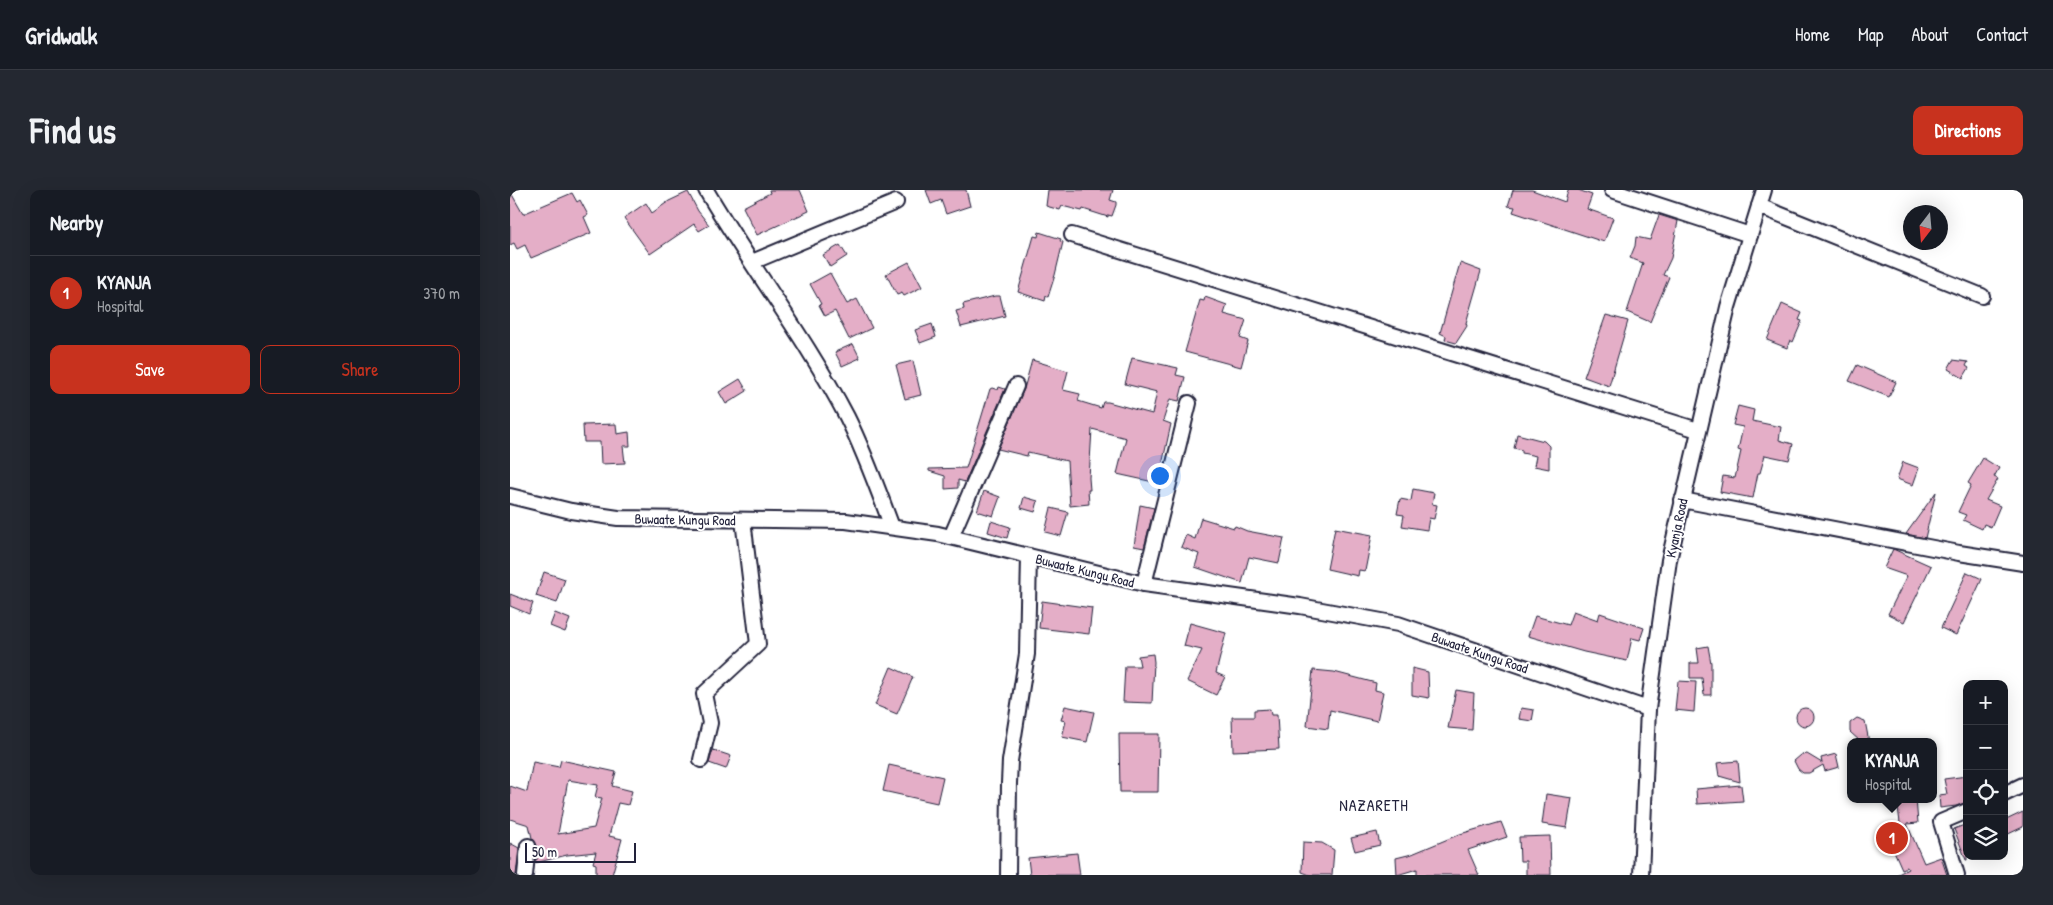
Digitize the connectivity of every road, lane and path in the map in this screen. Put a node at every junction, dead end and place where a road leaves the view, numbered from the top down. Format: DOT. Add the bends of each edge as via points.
graph roads {
  1 [pos="706,190"];
  2 [pos="1612,190"];
  3 [pos="1764,190"];
  4 [pos="896,202"];
  5 [pos="1759,206"];
  6 [pos="1072,235"];
  7 [pos="1750,235"];
  8 [pos="752,262"];
  9 [pos="1982,296"];
  10 [pos="1016,386"];
  11 [pos="1189,402"];
  12 [pos="1698,430"];
  13 [pos="510,496"];
  14 [pos="1682,500"];
  15 [pos="743,520"];
  16 [pos="892,527"];
  17 [pos="951,537"];
  18 [pos="1029,556"];
  19 [pos="2023,563"];
  20 [pos="1144,584"];
  21 [pos="1648,709"];
  22 [pos="701,760"];
  23 [pos="2023,785"];
  24 [pos="2008,792"];
  25 [pos="1963,812"];
  26 [pos="528,846"];
  27 [pos="525,875"];
  28 [pos="1008,875"];
  29 [pos="1641,875"];
  30 [pos="1957,875"];
  1 -- 8 [label="street"];
  2 -- 7 [label="street"];
  3 -- 5 [label="street, Kyanja Road"];
  4 -- 8 [label="street"];
  5 -- 7 [label="street, Kyanja Road"];
  5 -- 9 [label="street"];
  6 -- 12 [label="street"];
  7 -- 12 [label="street, Kyanja Road" via="1728,307"];
  8 -- 16 [label="street" via="846,416"];
  10 -- 17 [label="street"];
  11 -- 20 [label="street"];
  12 -- 14 [label="street, Kyanja Road"];
  13 -- 15 [label="street, Buwaate Kungu Road" via="571,511 618,518"];
  14 -- 19 [label="street"];
  14 -- 21 [label="street, Kyanja Road" via="1669,560"];
  15 -- 16 [label="street, Buwaate Kungu Road" via="846,521"];
  15 -- 22 [label="street" via="758,644 704,694 710,723"];
  16 -- 17 [label="street, Buwaate Kungu Road"];
  17 -- 18 [label="street, Buwaate Kungu Road"];
  18 -- 20 [label="street, Buwaate Kungu Road"];
  18 -- 28 [label="street" via="1027,654 1010,761"];
  20 -- 21 [label="street, Buwaate Kungu Road" via="1300,606 1398,624"];
  21 -- 29 [label="street, Kyanja Road"];
  23 -- 24 [label="street"];
  25 -- 30 [label="street" via="1942,822"];
  26 -- 27 [label="street"];
}
